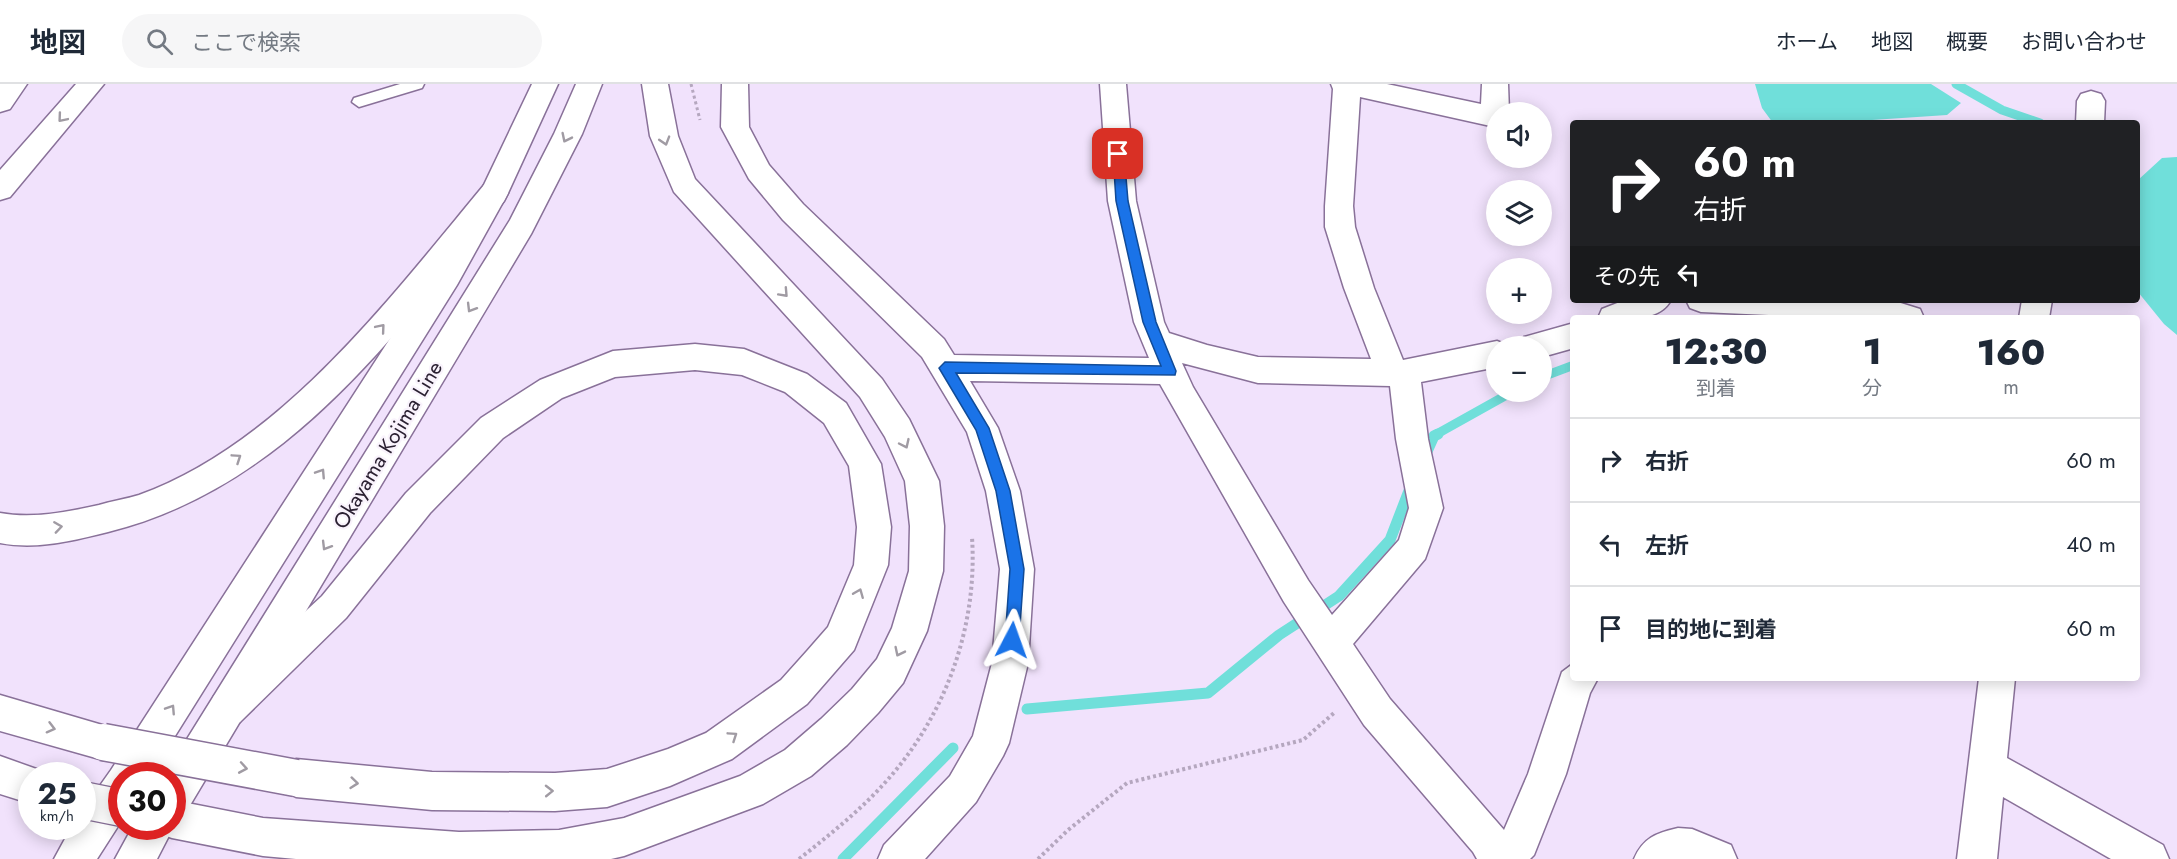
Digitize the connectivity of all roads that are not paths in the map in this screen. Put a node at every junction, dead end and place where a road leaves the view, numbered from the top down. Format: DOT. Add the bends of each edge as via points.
graph roads {
  1 [pos="14,84"];
  2 [pos="91,84"];
  3 [pos="417,84"];
  4 [pos="545,84"];
  5 [pos="589,84"];
  6 [pos="655,84"];
  7 [pos="735,84"];
  8 [pos="1113,84"];
  9 [pos="1345,84"];
  10 [pos="1495,84"];
  11 [pos="0,102"];
  12 [pos="358,102"];
  13 [pos="33,152"];
  14 [pos="0,189"];
  15 [pos="494,193"];
  16 [pos="0,203"];
  17 [pos="1649,303"];
  18 [pos="1768,303"];
  19 [pos="1620,315"];
  20 [pos="1900,315"];
  21 [pos="1570,336"];
  22 [pos="1158,342"];
  23 [pos="1552,343"];
  24 [pos="1486,356"];
  25 [pos="945,368"];
  26 [pos="1170,371"];
  27 [pos="1398,373"];
  28 [pos="0,528"];
  29 [pos="1329,639"];
  30 [pos="1578,681"];
  31 [pos="1997,681"];
  32 [pos="226,709"];
  33 [pos="0,713"];
  34 [pos="137,762"];
  35 [pos="1988,767"];
  36 [pos="0,775"];
  37 [pos="186,775"];
  38 [pos="18,781"];
  39 [pos="108,807"];
  40 [pos="186,822"];
  41 [pos="147,840"];
  42 [pos="74,859"];
  43 [pos="135,859"];
  44 [pos="898,859"];
  45 [pos="1502,859"];
  46 [pos="1654,859"];
  47 [pos="1717,859"];
  48 [pos="1977,859"];
  49 [pos="2149,859"];
  1 -- 11 [label="main road"];
  2 -- 13 [label="main road, one-way"];
  3 -- 12 [label="lane"];
  4 -- 15 [label="main road, Okayama Kojima Line"];
  5 -- 32 [label="main road, Okayama Kojima Line, one-way" via="521,226"];
  6 -- 40 [label="main road, one-way" via="657,113 666,147 684,185 871,388 898,429 922,481 926,571 909,632 890,670 842,724 798,763 750,791 624,837 560,850 459,852 263,837"];
  7 -- 25 [label="main road" via="735,127 759,172 793,212 933,348"];
  8 -- 22 [label="main road" via="1122,201 1149,322"];
  9 -- 10 [label="main road" via="1495,117"];
  9 -- 27 [label="main road" via="1340,227 1359,288"];
  13 -- 14 [label="main road"];
  13 -- 16 [label="main road"];
  28 -- 15 [label="main road, one-way" via="21,533 102,521 191,490 287,424 373,339"];
  34 -- 15 [label="main road, Okayama Kojima Line, one-way" via="446,277"];
  17 -- 19 [label="main road"];
  18 -- 20 [label="main road" via="1879,308"];
  21 -- 23 [label="main road"];
  22 -- 26 [label="main road"];
  22 -- 27 [label="main road" via="1258,370"];
  24 -- 27 [label="main road"];
  25 -- 26 [label="main road"];
  25 -- 44 [label="main road" via="982,428 1003,491 1017,569 1010,663 990,743 963,789"];
  26 -- 29 [label="main road" via="1296,591"];
  27 -- 29 [label="main road" via="1426,508 1413,548"];
  29 -- 45 [label="main road" via="1377,712"];
  30 -- 45 [label="main road" via="1548,774 1520,841"];
  31 -- 35 [label="main road"];
  33 -- 32 [label="main road, one-way, bridge" via="103,742 296,778 432,791 607,788 719,746 794,692 841,638 871,565 874,527 865,464 835,413 796,383 744,362 695,357 613,364 551,389 492,428 418,503 334,607"];
  32 -- 37 [label="main road, Okayama Kojima Line"];
  35 -- 48 [label="main road"];
  35 -- 49 [label="main road"];
  36 -- 38 [label="main road"];
  39 -- 42 [label="main road"];
  41 -- 43 [label="main road"];
  46 -- 47 [label="main road" via="1668,848 1689,847"];
}
